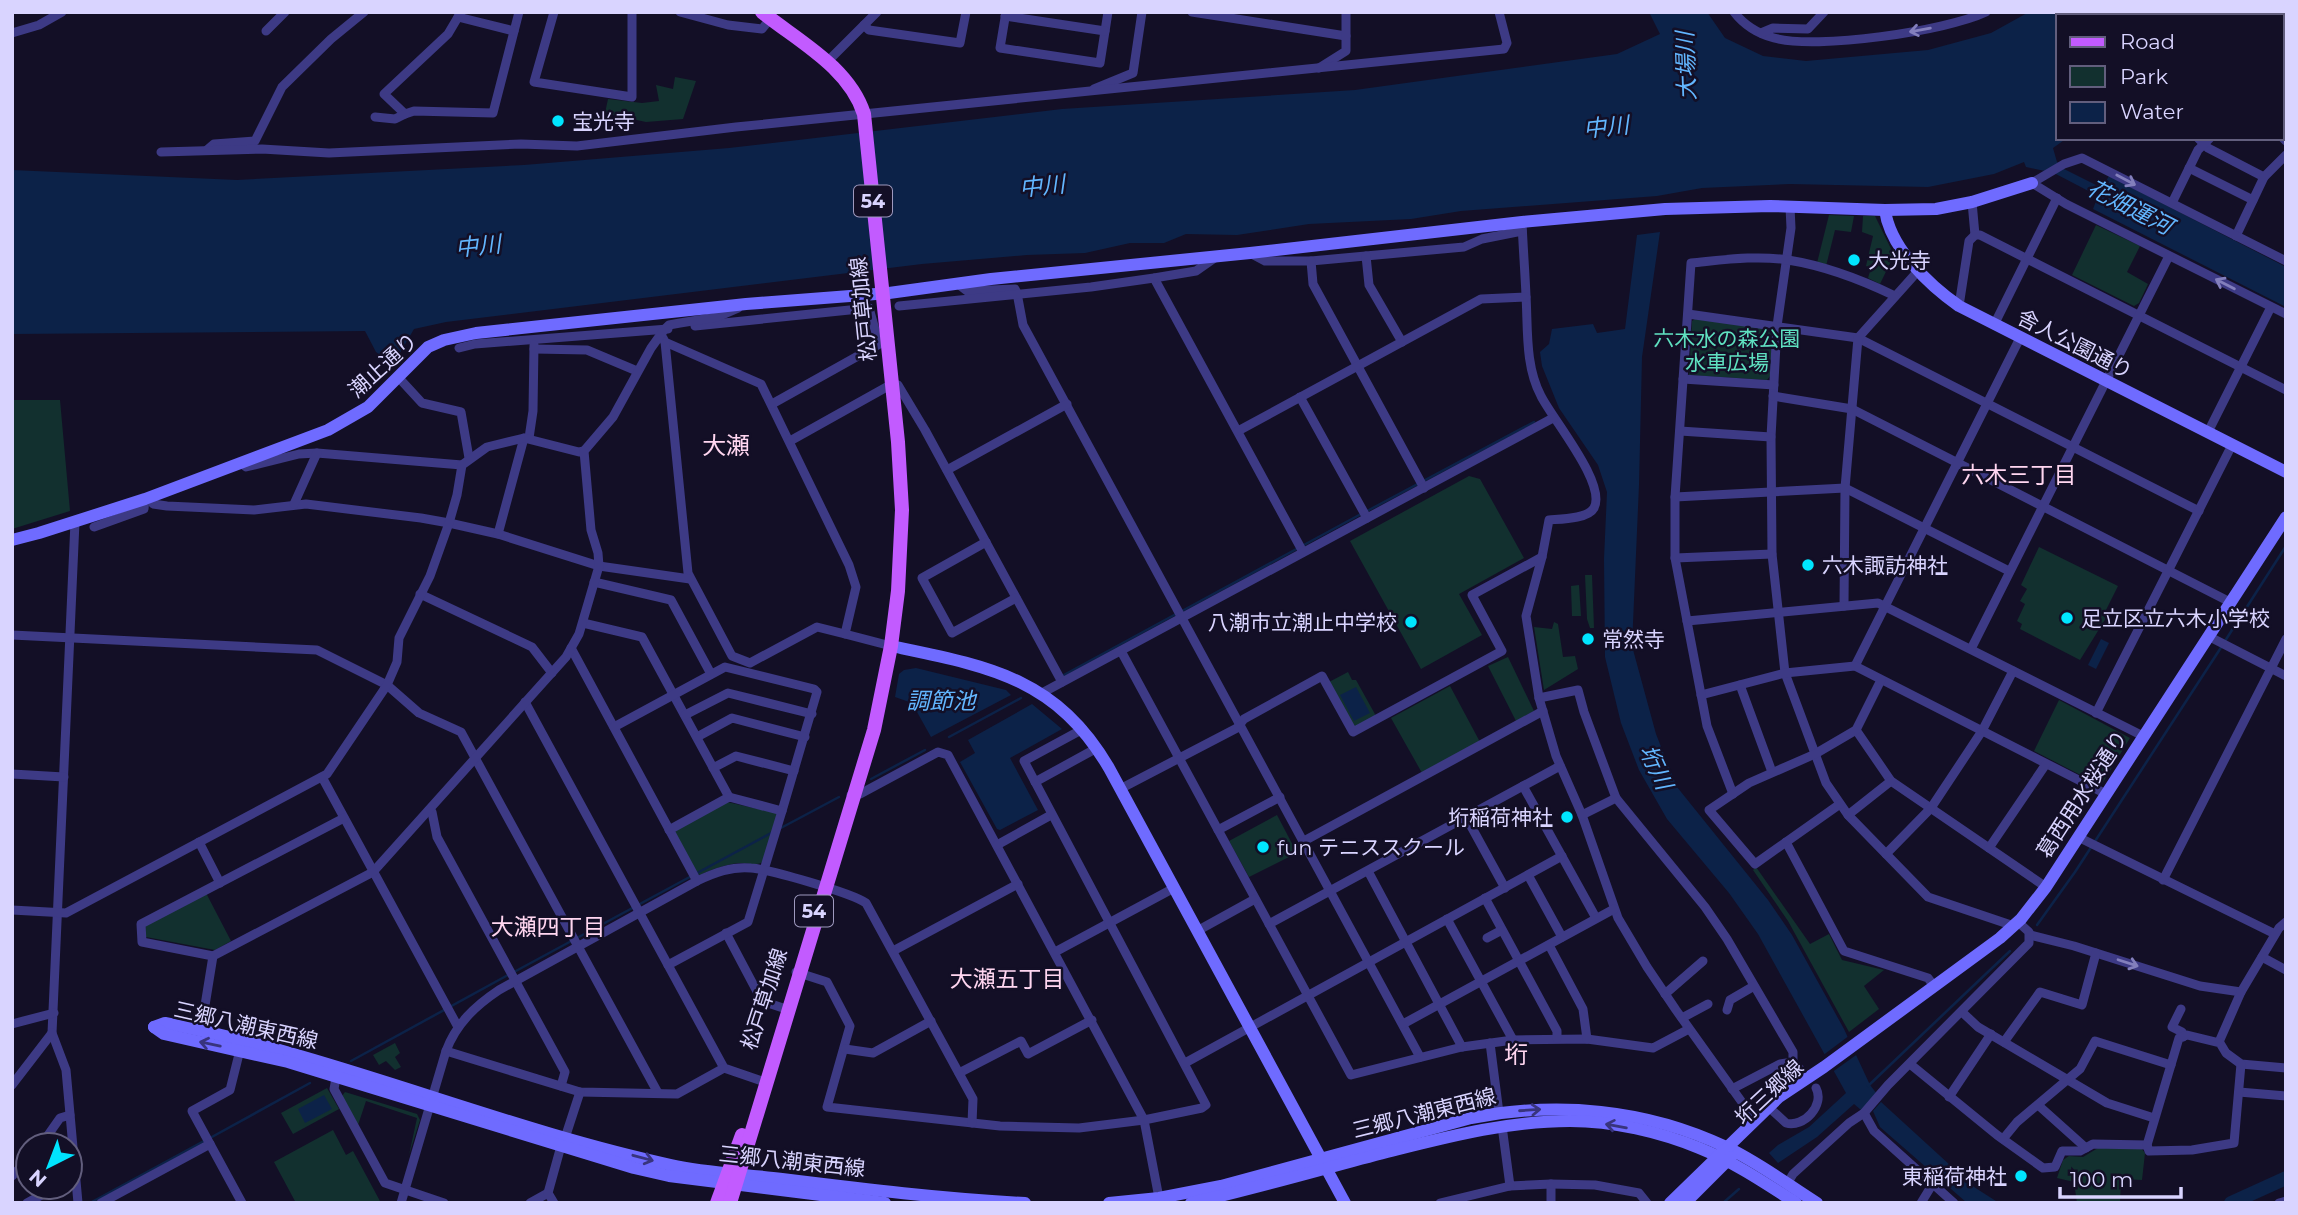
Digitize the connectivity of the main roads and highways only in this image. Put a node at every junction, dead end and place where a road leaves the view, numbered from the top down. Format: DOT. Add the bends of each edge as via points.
graph roads {
  1 [pos="766,15"];
  2 [pos="786,1009"];
  3 [pos="733,1179"];
  4 [pos="717,1203"];
  5 [pos="730,1203"];
  1 -- 2 [label="main road, 松戸草加線 / 54" via="827,62 852,88 864,117 902,510 898,591 874,730"];
  2 -- 3 [label="main road, 松戸草加線 / 54"];
  2 -- 3 [label="main road, 松戸草加線 / 54" via="759,1080"];
  3 -- 4 [label="main road, 松戸草加線 / 54"];
  3 -- 5 [label="main road, 松戸草加線 / 54"];
}
